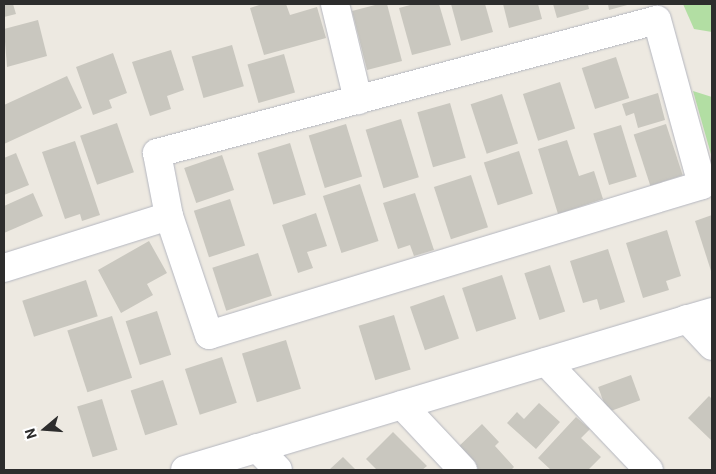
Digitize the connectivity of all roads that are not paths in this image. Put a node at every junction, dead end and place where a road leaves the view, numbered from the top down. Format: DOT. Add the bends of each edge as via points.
graph roads {
  1 [pos="336,4"];
  2 [pos="358,100"];
  3 [pos="170,216"];
  4 [pos="4,268"];
  5 [pos="700,315"];
  6 [pos="712,346"];
  7 [pos="546,362"];
  8 [pos="402,405"];
  9 [pos="257,448"];
  10 [pos="184,470"];
  11 [pos="278,470"];
  12 [pos="463,470"];
  13 [pos="649,470"];
  1 -- 2 [label="street"];
  2 -- 3 [label="street" via="157,153"];
  2 -- 3 [label="street" via="656,20 702,185 209,335"];
  3 -- 4 [label="street"];
  5 -- 6 [label="street"];
  5 -- 7 [label="street"];
  7 -- 8 [label="street"];
  7 -- 13 [label="street"];
  8 -- 9 [label="street"];
  8 -- 12 [label="street"];
  9 -- 10 [label="street"];
  9 -- 11 [label="street"];
}
